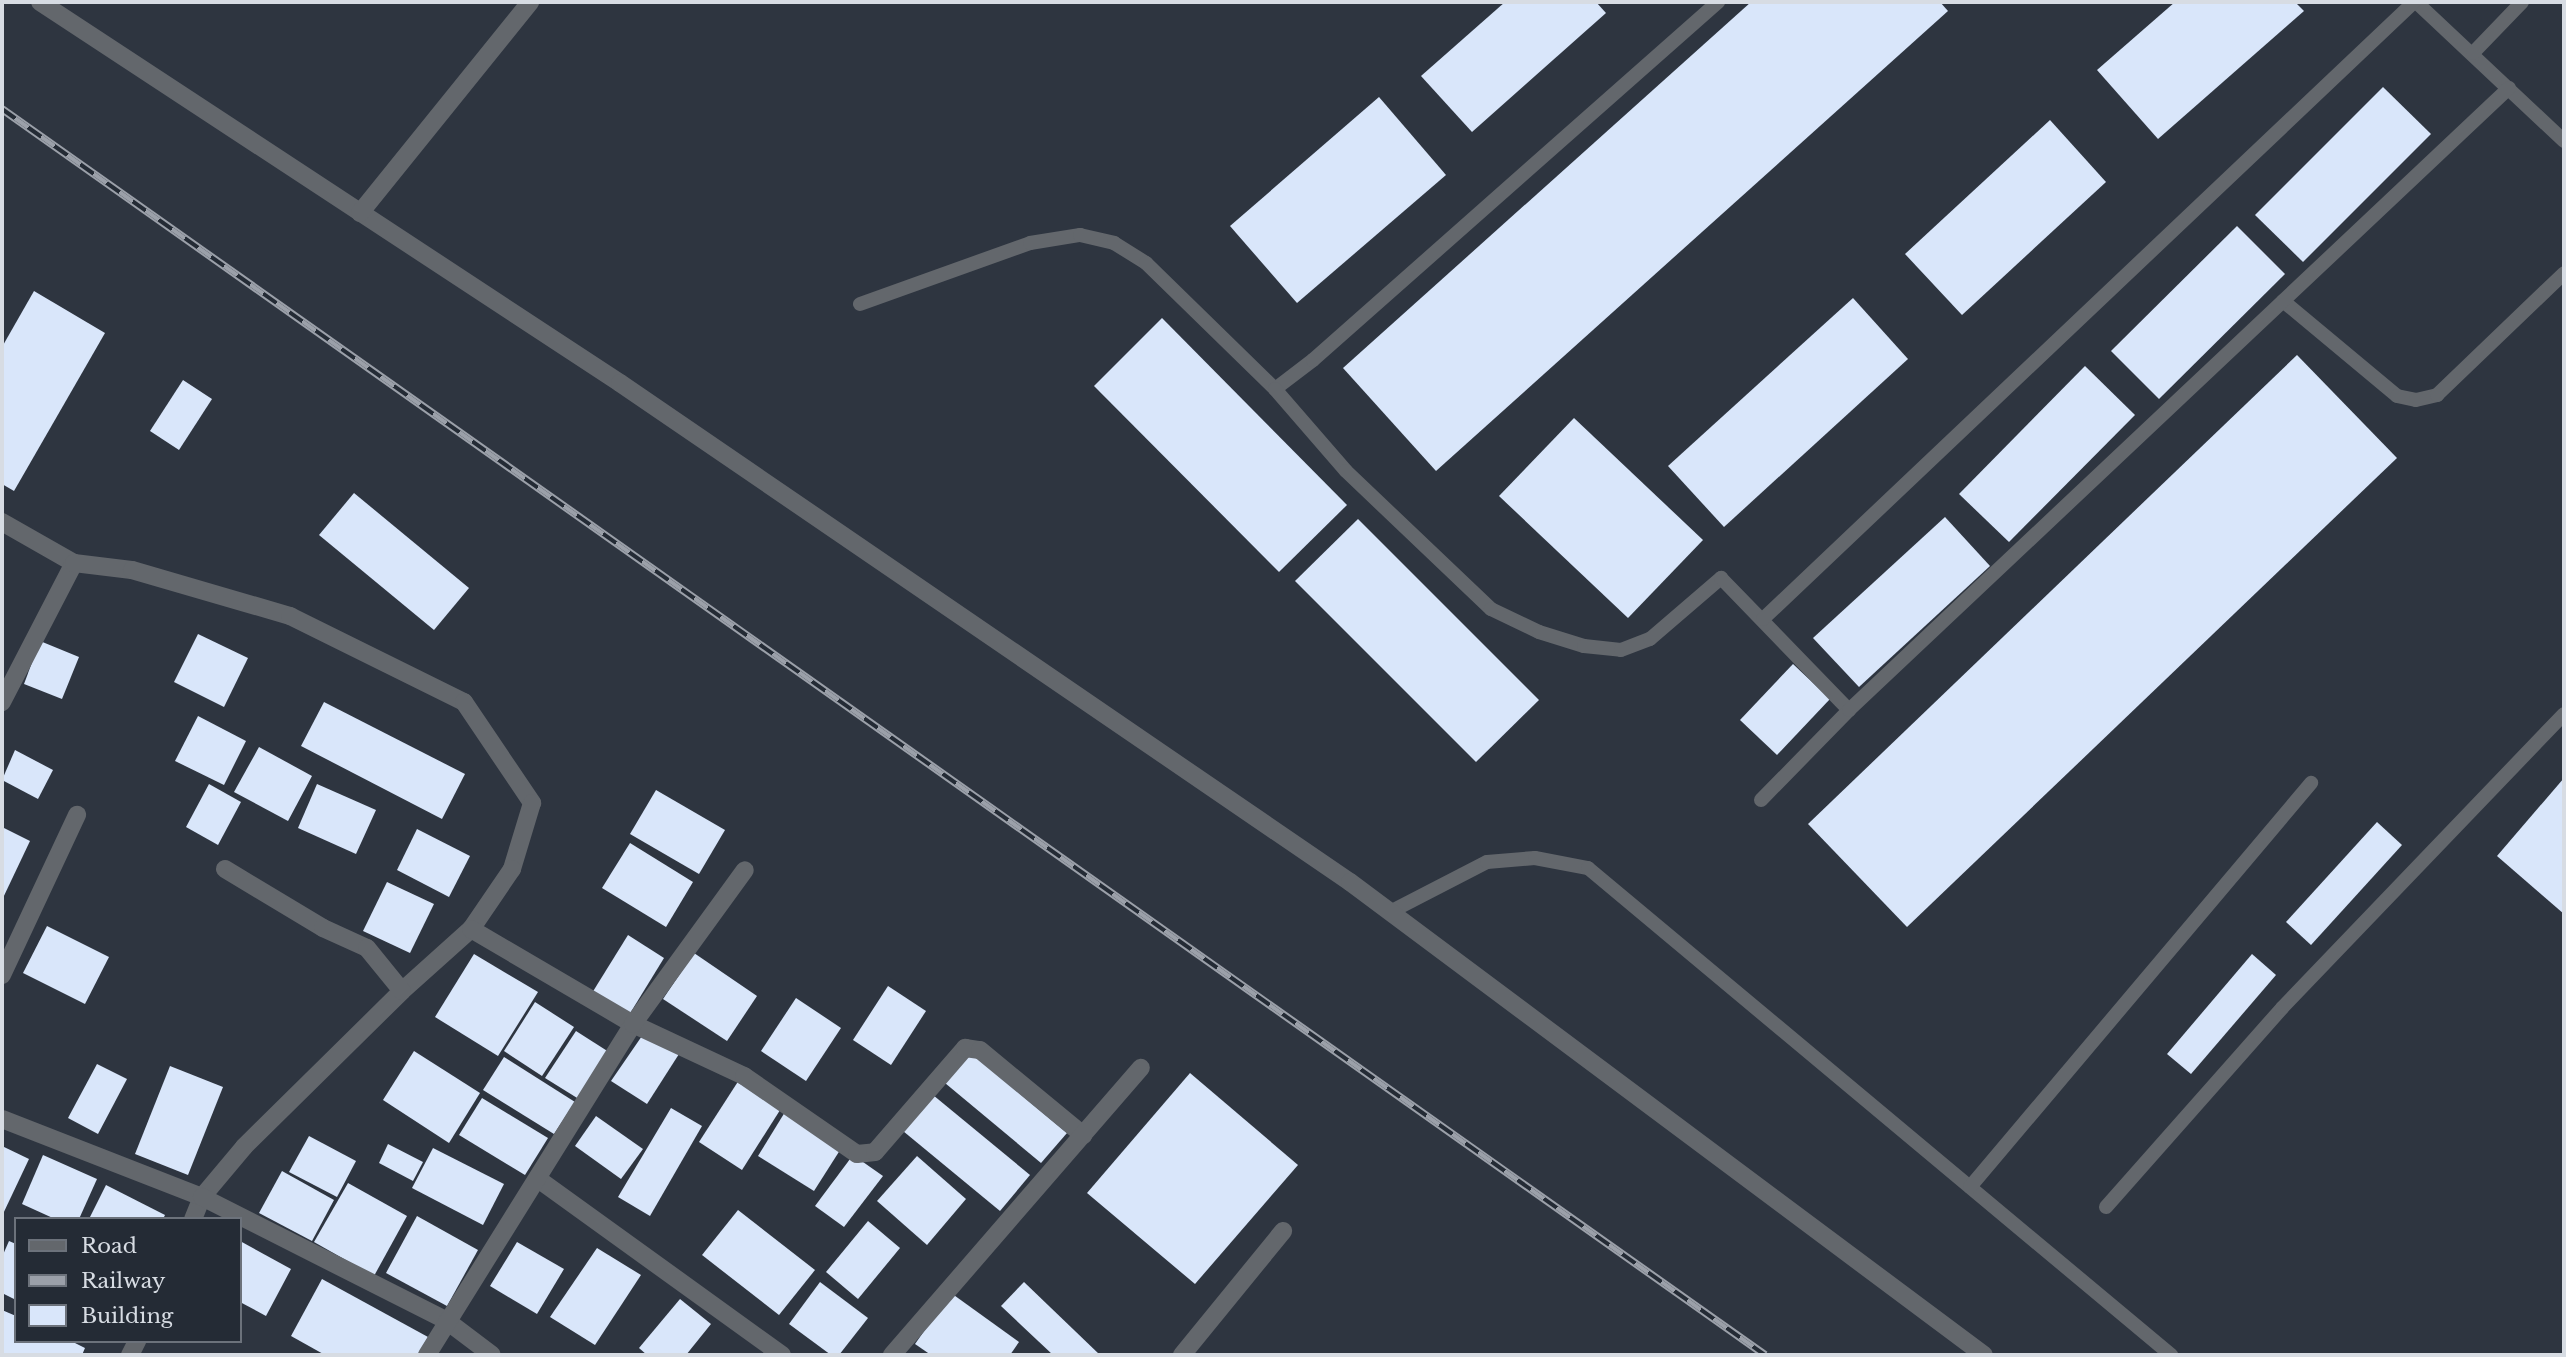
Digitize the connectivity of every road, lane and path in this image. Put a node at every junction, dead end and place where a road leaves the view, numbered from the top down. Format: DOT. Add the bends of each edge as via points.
graph roads {
  1 [pos="40,2"];
  2 [pos="530,2"];
  3 [pos="1718,2"];
  4 [pos="2415,2"];
  5 [pos="2522,2"];
  6 [pos="2473,53"];
  7 [pos="2509,88"];
  8 [pos="2564,141"];
  9 [pos="360,213"];
  10 [pos="2564,273"];
  11 [pos="2283,301"];
  12 [pos="860,304"];
  13 [pos="1275,389"];
  14 [pos="2,522"];
  15 [pos="74,563"];
  16 [pos="1763,618"];
  17 [pos="2,702"];
  18 [pos="1849,710"];
  19 [pos="2564,714"];
  20 [pos="2311,783"];
  21 [pos="1761,800"];
  22 [pos="78,815"];
  23 [pos="225,869"];
  24 [pos="745,870"];
  25 [pos="1390,912"];
  26 [pos="471,929"];
  27 [pos="2,975"];
  28 [pos="401,991"];
  29 [pos="633,1024"];
  30 [pos="1141,1068"];
  31 [pos="2,1119"];
  32 [pos="1083,1135"];
  33 [pos="538,1180"];
  34 [pos="1970,1188"];
  35 [pos="202,1196"];
  36 [pos="2106,1207"];
  37 [pos="194,1217"];
  38 [pos="1283,1231"];
  39 [pos="447,1321"];
  40 [pos="427,1355"];
  41 [pos="492,1355"];
  42 [pos="782,1355"];
  43 [pos="892,1355"];
  44 [pos="1182,1355"];
  45 [pos="1984,1355"];
  46 [pos="2171,1355"];
  1 -- 9 [label="street"];
  2 -- 9 [label="street"];
  3 -- 13 [label="lane"];
  4 -- 6 [label="lane"];
  4 -- 16 [label="lane"];
  5 -- 6 [label="lane"];
  6 -- 7 [label="lane"];
  7 -- 8 [label="lane"];
  7 -- 11 [label="lane"];
  9 -- 25 [label="street" via="620,383"];
  10 -- 11 [label="lane" via="2437,395 2416,400 2397,396"];
  11 -- 18 [label="lane"];
  12 -- 13 [label="lane" via="1030,243 1080,235 1114,243 1146,263"];
  13 -- 16 [label="lane" via="1346,471 1491,609 1538,632 1584,646 1621,650 1650,639 1721,578"];
  14 -- 15 [label="street"];
  15 -- 17 [label="street"];
  15 -- 26 [label="street" via="132,570 290,616 464,702 532,803 512,869"];
  16 -- 18 [label="lane"];
  18 -- 21 [label="lane"];
  19 -- 36 [label="lane" via="2282,1008"];
  20 -- 34 [label="lane"];
  22 -- 27 [label="street"];
  23 -- 28 [label="street" via="323,928 367,948"];
  24 -- 29 [label="street"];
  25 -- 34 [label="lane" via="1487,862 1535,858 1588,867"];
  25 -- 45 [label="street"];
  26 -- 28 [label="street"];
  26 -- 29 [label="street"];
  28 -- 35 [label="street" via="244,1147"];
  29 -- 32 [label="street" via="744,1076 857,1154 875,1152 964,1048 980,1050"];
  29 -- 33 [label="street"];
  30 -- 32 [label="street"];
  31 -- 35 [label="street"];
  32 -- 43 [label="street"];
  33 -- 39 [label="street"];
  33 -- 42 [label="street"];
  34 -- 46 [label="lane"];
  35 -- 37 [label="street"];
  35 -- 39 [label="street"];
  38 -- 44 [label="street"];
  39 -- 40 [label="street"];
  39 -- 41 [label="street"];
}
